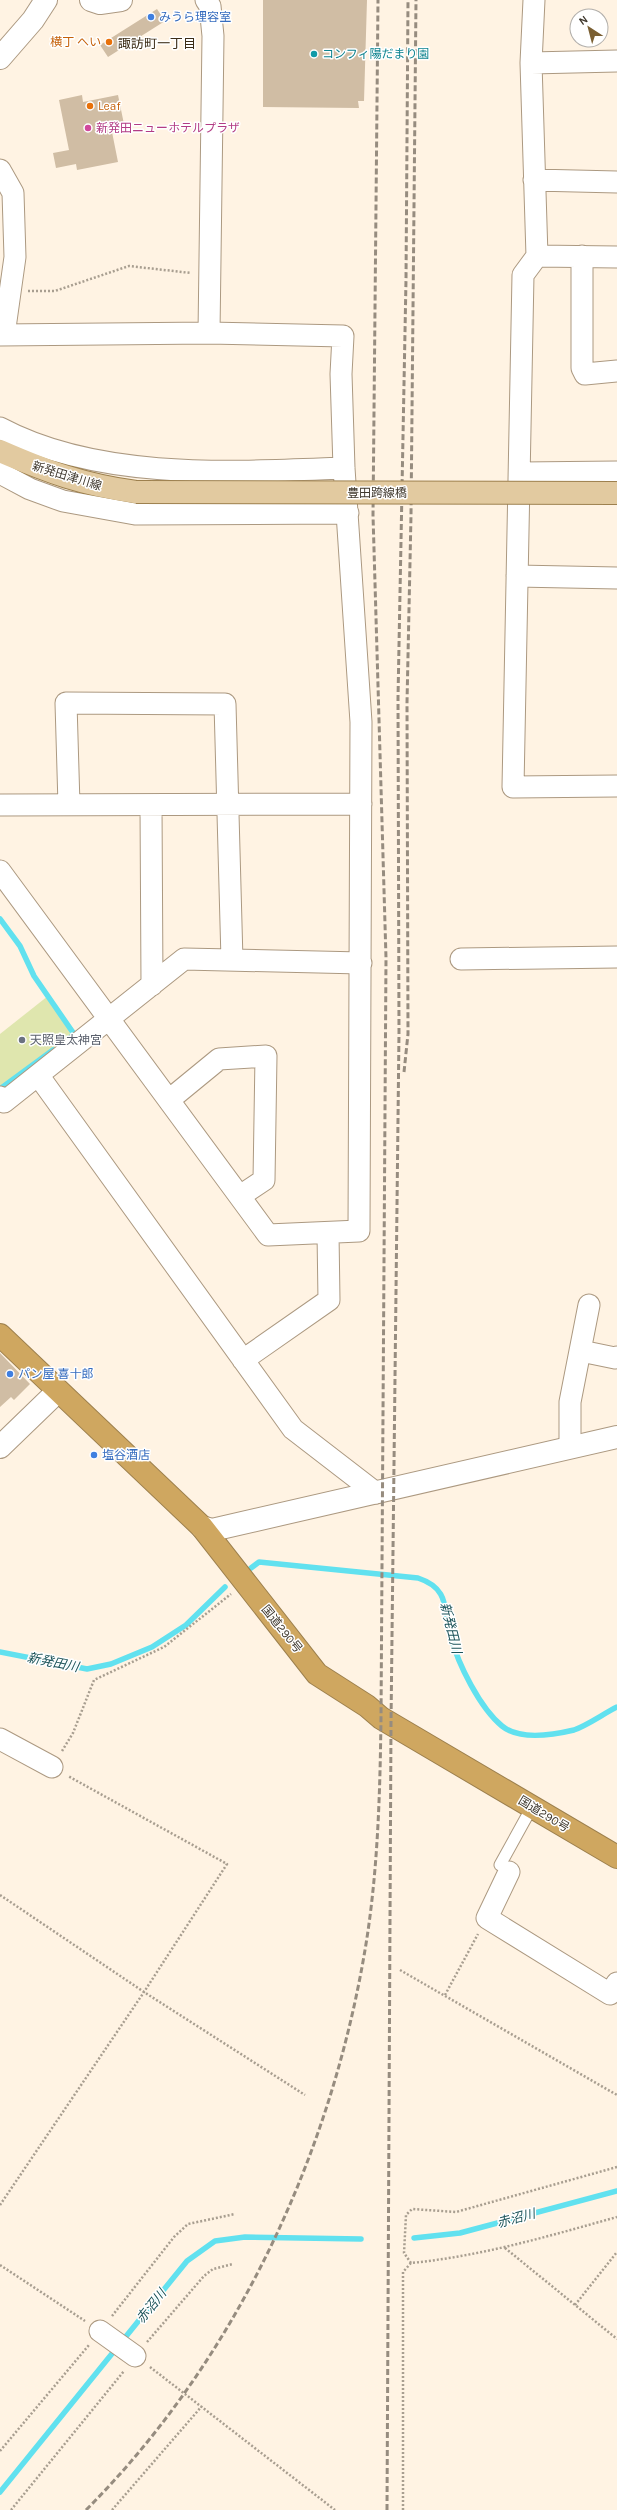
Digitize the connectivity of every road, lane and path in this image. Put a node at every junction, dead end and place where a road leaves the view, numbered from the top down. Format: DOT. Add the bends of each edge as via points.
graph roads {
  1 [pos="46,0"];
  2 [pos="91,0"];
  3 [pos="121,0"];
  4 [pos="206,0"];
  5 [pos="534,0"];
  6 [pos="0,58"];
  7 [pos="617,61"];
  8 [pos="531,63"];
  9 [pos="0,170"];
  10 [pos="534,180"];
  11 [pos="617,182"];
  12 [pos="537,256"];
  13 [pos="582,256"];
  14 [pos="617,257"];
  15 [pos="210,275"];
  16 [pos="10,290"];
  17 [pos="209,333"];
  18 [pos="2,335"];
  19 [pos="617,371"];
  20 [pos="0,428"];
  21 [pos="0,451"];
  22 [pos="344,468"];
  23 [pos="617,472"];
  24 [pos="0,473"];
  25 [pos="521,473"];
  26 [pos="30,488"];
  27 [pos="0,489"];
  28 [pos="136,492"];
  29 [pos="617,493"];
  30 [pos="348,514"];
  31 [pos="517,576"];
  32 [pos="617,578"];
  33 [pos="617,786"];
  34 [pos="228,804"];
  35 [pos="361,804"];
  36 [pos="0,805"];
  37 [pos="69,805"];
  38 [pos="151,805"];
  39 [pos="0,871"];
  40 [pos="617,957"];
  41 [pos="461,959"];
  42 [pos="232,960"];
  43 [pos="361,963"];
  44 [pos="152,985"];
  45 [pos="109,1019"];
  46 [pos="38,1075"];
  47 [pos="0,1097"];
  48 [pos="169,1100"];
  49 [pos="240,1196"];
  50 [pos="328,1233"];
  51 [pos="589,1306"];
  52 [pos="0,1335"];
  53 [pos="581,1352"];
  54 [pos="617,1357"];
  55 [pos="243,1360"];
  56 [pos="58,1391"];
  57 [pos="617,1436"];
  58 [pos="570,1446"];
  59 [pos="0,1447"];
  60 [pos="376,1493"];
  61 [pos="202,1527"];
  62 [pos="244,1583"];
  63 [pos="0,1740"];
  64 [pos="52,1767"];
  65 [pos="532,1807"];
  66 [pos="617,1857"];
  67 [pos="504,1869"];
  68 [pos="0,1895"];
  69 [pos="487,1918"];
  70 [pos="400,1970"];
  71 [pos="617,1983"];
  72 [pos="144,1992"];
  73 [pos="444,1996"];
  74 [pos="305,2095"];
  75 [pos="617,2095"];
  76 [pos="617,2167"];
  77 [pos="0,2205"];
  78 [pos="617,2217"];
  79 [pos="504,2248"];
  80 [pos="617,2252"];
  81 [pos="411,2263"];
  82 [pos="233,2264"];
  83 [pos="0,2265"];
  84 [pos="575,2305"];
  85 [pos="100,2331"];
  86 [pos="617,2339"];
  87 [pos="135,2356"];
  88 [pos="202,2406"];
  89 [pos="11,2510"];
  90 [pos="112,2510"];
  91 [pos="335,2510"];
  92 [pos="403,2510"];
  1 -- 6 [label="street" via="33,20"];
  2 -- 3 [label="street" via="100,3"];
  4 -- 15 [label="street" via="210,6 213,36"];
  5 -- 8 [label="street"];
  7 -- 8 [label="street"];
  8 -- 10 [label="street"];
  9 -- 16 [label="street" via="13,193 15,257"];
  10 -- 11 [label="street"];
  10 -- 12 [label="street"];
  12 -- 13 [label="street"];
  12 -- 25 [label="street" via="523,275"];
  13 -- 14 [label="street"];
  13 -- 19 [label="street" via="582,368 585,374"];
  15 -- 16 [label="path" via="129,266 55,291"];
  15 -- 17 [label="street"];
  16 -- 18 [label="street"];
  17 -- 18 [label="street"];
  17 -- 22 [label="street" via="343,336 341,374"];
  20 -- 22 [label="street" via="47,447 111,463 176,470"];
  21 -- 28 [label="main road, 新発田津川線" via="40,469 94,486"];
  22 -- 30 [label="street"];
  23 -- 25 [label="street"];
  24 -- 26 [label="street"];
  25 -- 31 [label="street"];
  26 -- 27 [label="street"];
  26 -- 30 [label="street" via="63,501 135,514"];
  28 -- 29 [label="main road, 豊田跨線橋, bridge"];
  30 -- 35 [label="street" via="361,722"];
  31 -- 32 [label="street"];
  31 -- 33 [label="street" via="513,787"];
  34 -- 35 [label="street"];
  34 -- 37 [label="street" via="225,704 66,703"];
  34 -- 38 [label="street"];
  34 -- 42 [label="street"];
  35 -- 43 [label="street"];
  36 -- 37 [label="street"];
  37 -- 38 [label="street"];
  38 -- 44 [label="street"];
  39 -- 45 [label="street"];
  40 -- 41 [label="street"];
  42 -- 43 [label="street"];
  42 -- 44 [label="street" via="184,959"];
  43 -- 50 [label="street" via="359,1231"];
  44 -- 45 [label="street"];
  45 -- 46 [label="street"];
  45 -- 48 [label="street"];
  46 -- 47 [label="street" via="4,1102"];
  46 -- 55 [label="street"];
  48 -- 49 [label="street"];
  48 -- 49 [label="street" via="219,1059 266,1056 264,1180"];
  49 -- 50 [label="street" via="268,1235"];
  50 -- 55 [label="street" via="329,1300"];
  51 -- 53 [label="street"];
  52 -- 56 [label="highway, 国道290号"];
  53 -- 54 [label="street"];
  53 -- 58 [label="street" via="570,1402"];
  55 -- 60 [label="street" via="293,1429"];
  56 -- 59 [label="street"];
  56 -- 61 [label="highway, 国道290号"];
  57 -- 58 [label="street"];
  58 -- 60 [label="street"];
  60 -- 61 [label="street" via="212,1530"];
  61 -- 62 [label="highway, 国道290号"];
  62 -- 64 [label="path" via="164,1647 94,1680 73,1733"];
  62 -- 65 [label="highway, 国道290号" via="317,1674 381,1718"];
  63 -- 64 [label="street"];
  64 -- 72 [label="path" via="227,1864"];
  65 -- 66 [label="highway, 国道290号"];
  65 -- 67 [label="lane"];
  67 -- 69 [label="street"];
  68 -- 72 [label="path"];
  69 -- 71 [label="street" via="610,1994"];
  69 -- 73 [label="path"];
  70 -- 73 [label="path"];
  72 -- 74 [label="path"];
  72 -- 77 [label="path"];
  73 -- 75 [label="path"];
  76 -- 81 [label="path" via="456,2212 412,2209 406,2215 404,2253"];
  78 -- 79 [label="path"];
  79 -- 81 [label="path" via="452,2259"];
  79 -- 84 [label="path"];
  80 -- 84 [label="path"];
  81 -- 92 [label="path" via="403,2272"];
  82 -- 87 [label="path" via="213,2269 204,2276"];
  83 -- 85 [label="path"];
  84 -- 86 [label="path"];
  85 -- 87 [label="street"];
  87 -- 88 [label="path"];
  87 -- 89 [label="path"];
  88 -- 90 [label="path"];
  88 -- 91 [label="path"];
}
